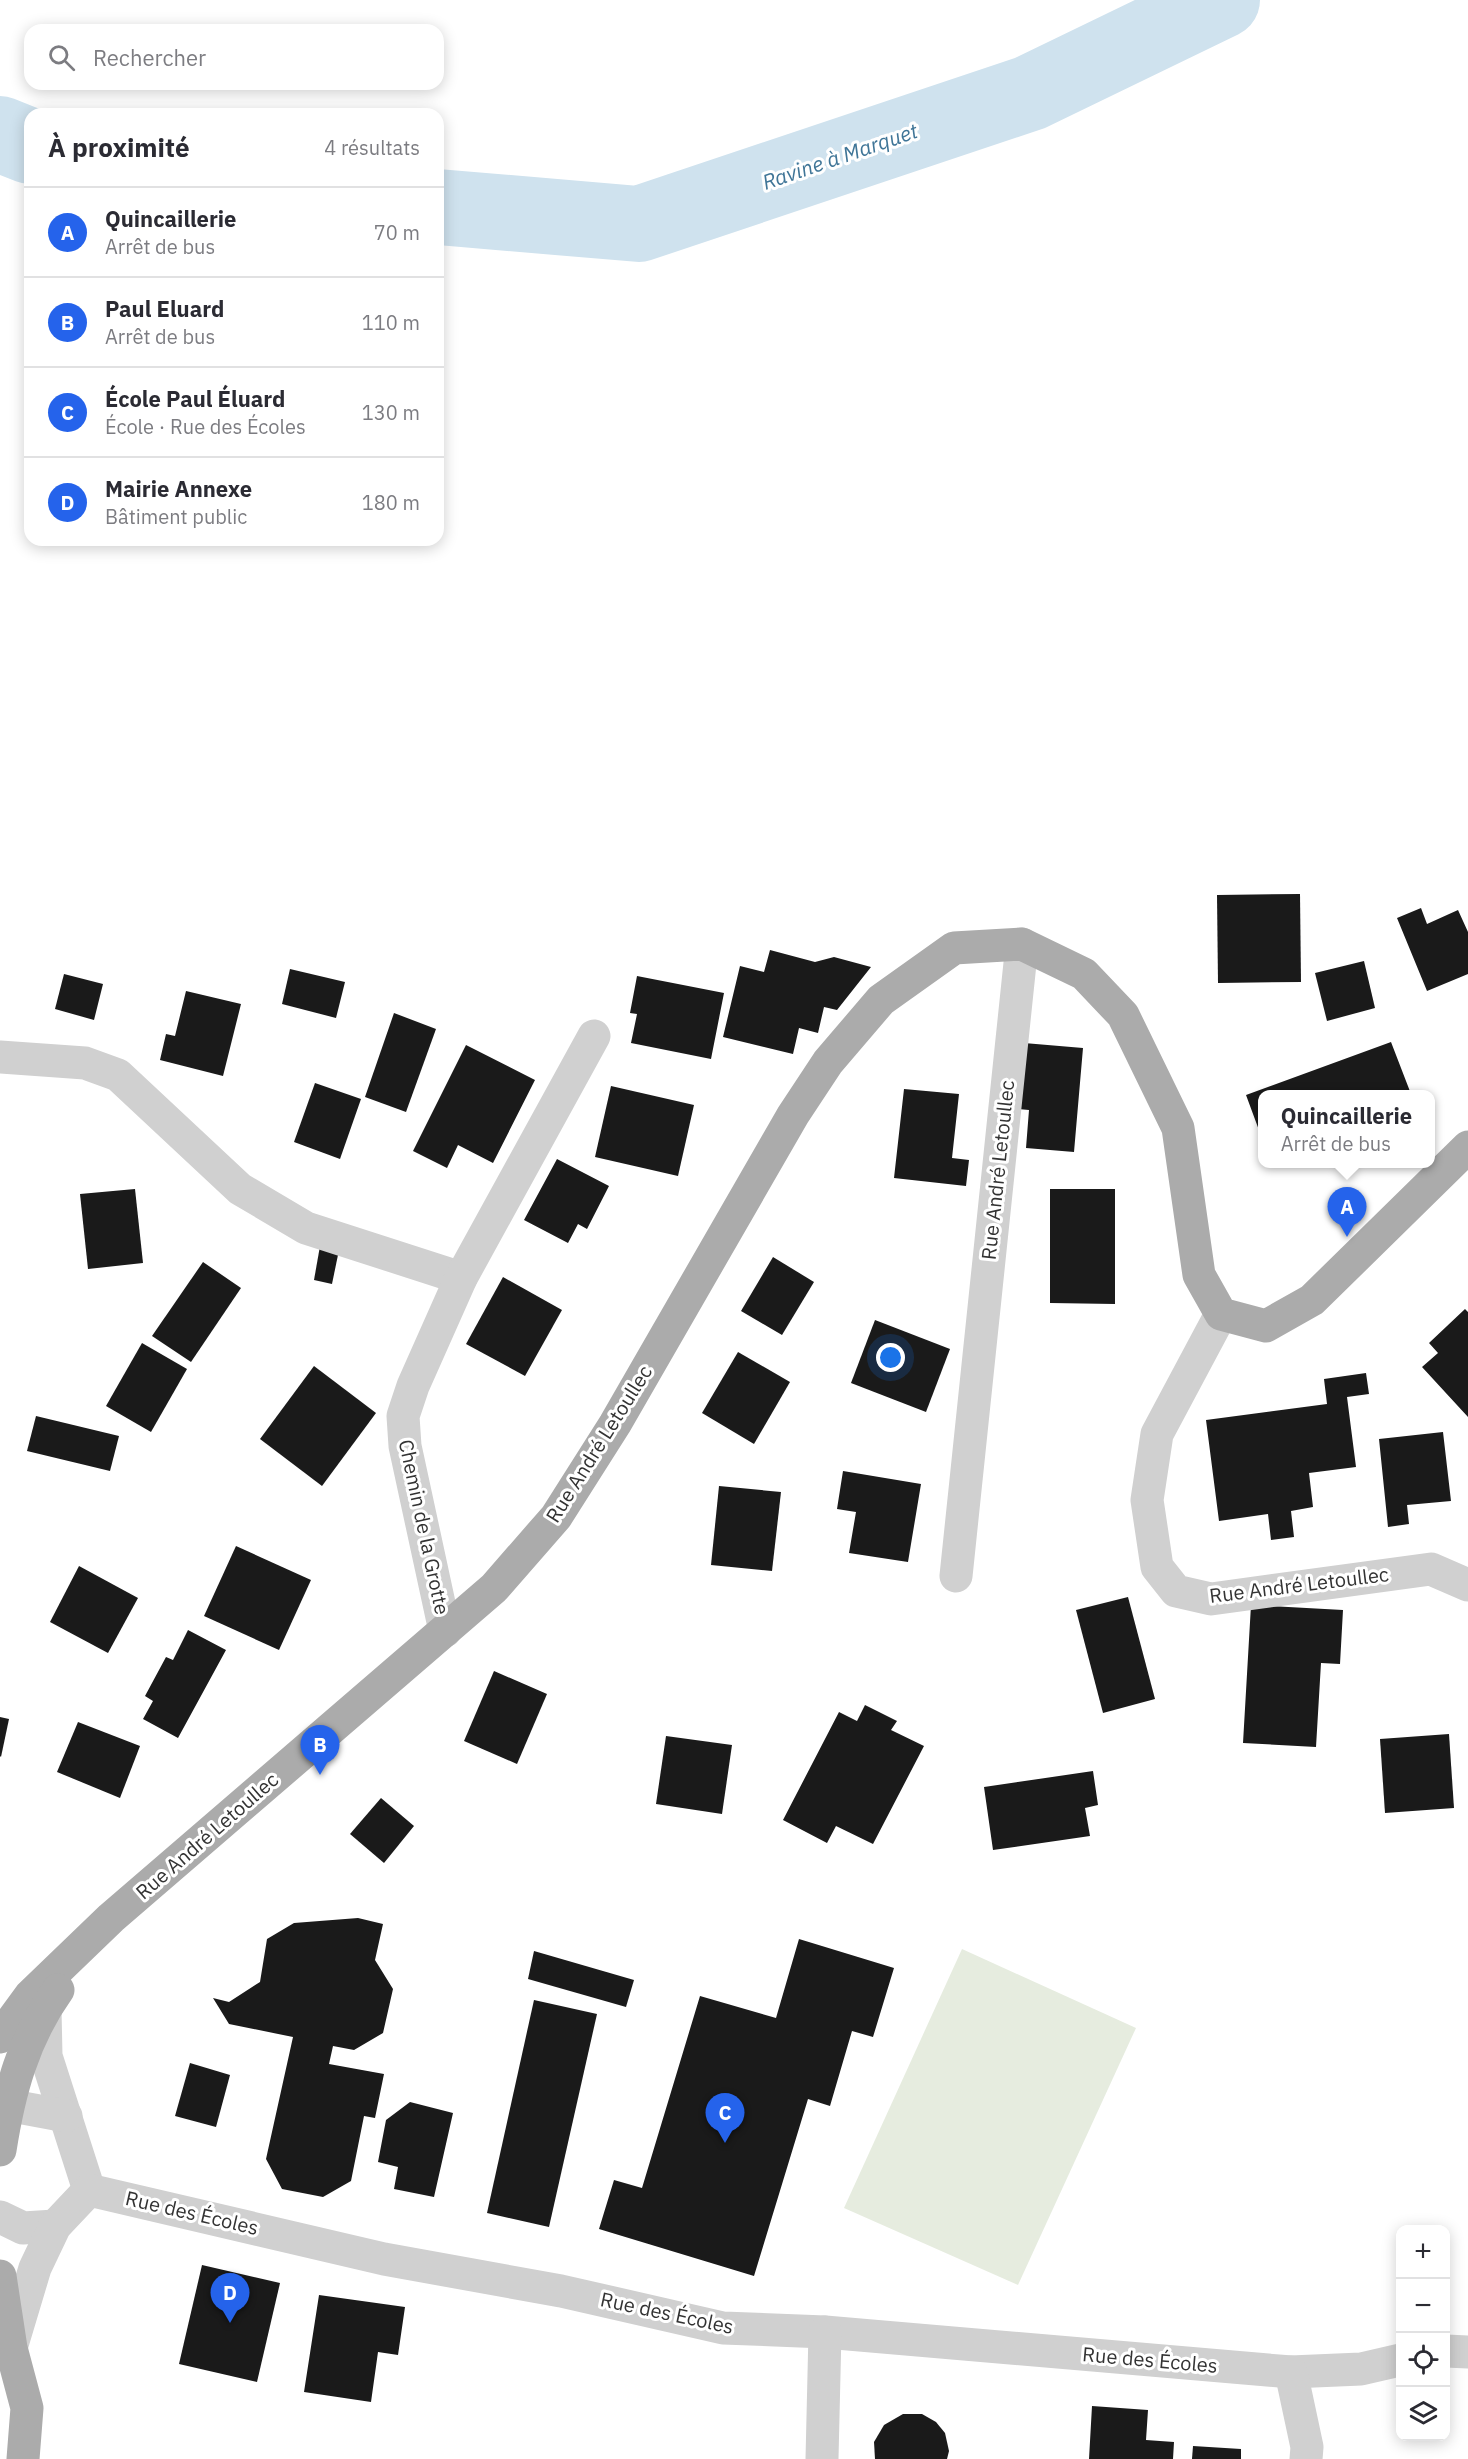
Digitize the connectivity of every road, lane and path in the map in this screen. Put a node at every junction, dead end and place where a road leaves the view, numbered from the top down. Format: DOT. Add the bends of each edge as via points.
graph roads {
  1 [pos="1022,944"];
  2 [pos="594,1036"];
  3 [pos="0,1057"];
  4 [pos="1468,1147"];
  5 [pos="461,1278"];
  6 [pos="1221,1314"];
  7 [pos="956,1576"];
  8 [pos="1468,1586"];
  9 [pos="445,1631"];
  10 [pos="111,1918"];
  11 [pos="45,2009"];
  12 [pos="0,2037"];
  13 [pos="3,2106"];
  14 [pos="66,2116"];
  15 [pos="0,2151"];
  16 [pos="88,2190"];
  17 [pos="0,2217"];
  18 [pos="55,2226"];
  19 [pos="0,2276"];
  20 [pos="825,2332"];
  21 [pos="5,2338"];
  22 [pos="1450,2350"];
  23 [pos="1468,2352"];
  24 [pos="1396,2361"];
  25 [pos="1291,2372"];
  26 [pos="23,2459"];
  27 [pos="822,2459"];
  28 [pos="1306,2459"];
  1 -- 6 [label="main road, Rue André Letoullec" via="1084,974 1123,1015 1178,1128 1199,1275"];
  1 -- 7 [label="street, Rue André Letoullec"];
  1 -- 9 [label="main road, Rue André Letoullec" via="954,948 881,1000 828,1062 556,1517 494,1588"];
  2 -- 5 [label="street, Chemin de la Grotte"];
  3 -- 5 [label="street" via="85,1063 118,1075 240,1189 306,1228"];
  4 -- 6 [label="main road" via="1312,1300 1266,1326"];
  5 -- 9 [label="street, Chemin de la Grotte" via="412,1386 403,1416 405,1446"];
  6 -- 8 [label="street, Rue André Letoullec" via="1157,1434 1148,1500 1157,1567 1176,1591 1211,1599 1431,1569"];
  9 -- 10 [label="main road, Rue André Letoullec"];
  10 -- 11 [label="main road, Rue André Letoullec"];
  10 -- 12 [label="main road, Rue André Letoullec" via="30,1996"];
  11 -- 13 [label="main road, Rue André Letoullec"];
  11 -- 14 [label="street" via="46,2056"];
  13 -- 14 [label="street"];
  13 -- 15 [label="main road, Rue André Letoullec"];
  14 -- 16 [label="street"];
  16 -- 18 [label="street"];
  16 -- 20 [label="street, Rue des Écoles" via="384,2259 561,2291 723,2328"];
  17 -- 18 [label="street" via="23,2228"];
  18 -- 21 [label="street"];
  19 -- 21 [label="main road"];
  20 -- 25 [label="street, Rue des Écoles"];
  20 -- 27 [label="street"];
  21 -- 26 [label="main road" via="27,2408"];
  22 -- 23 [label="street"];
  24 -- 25 [label="street, Rue des Écoles" via="1360,2368"];
  25 -- 28 [label="street" via="1307,2447"];
}
